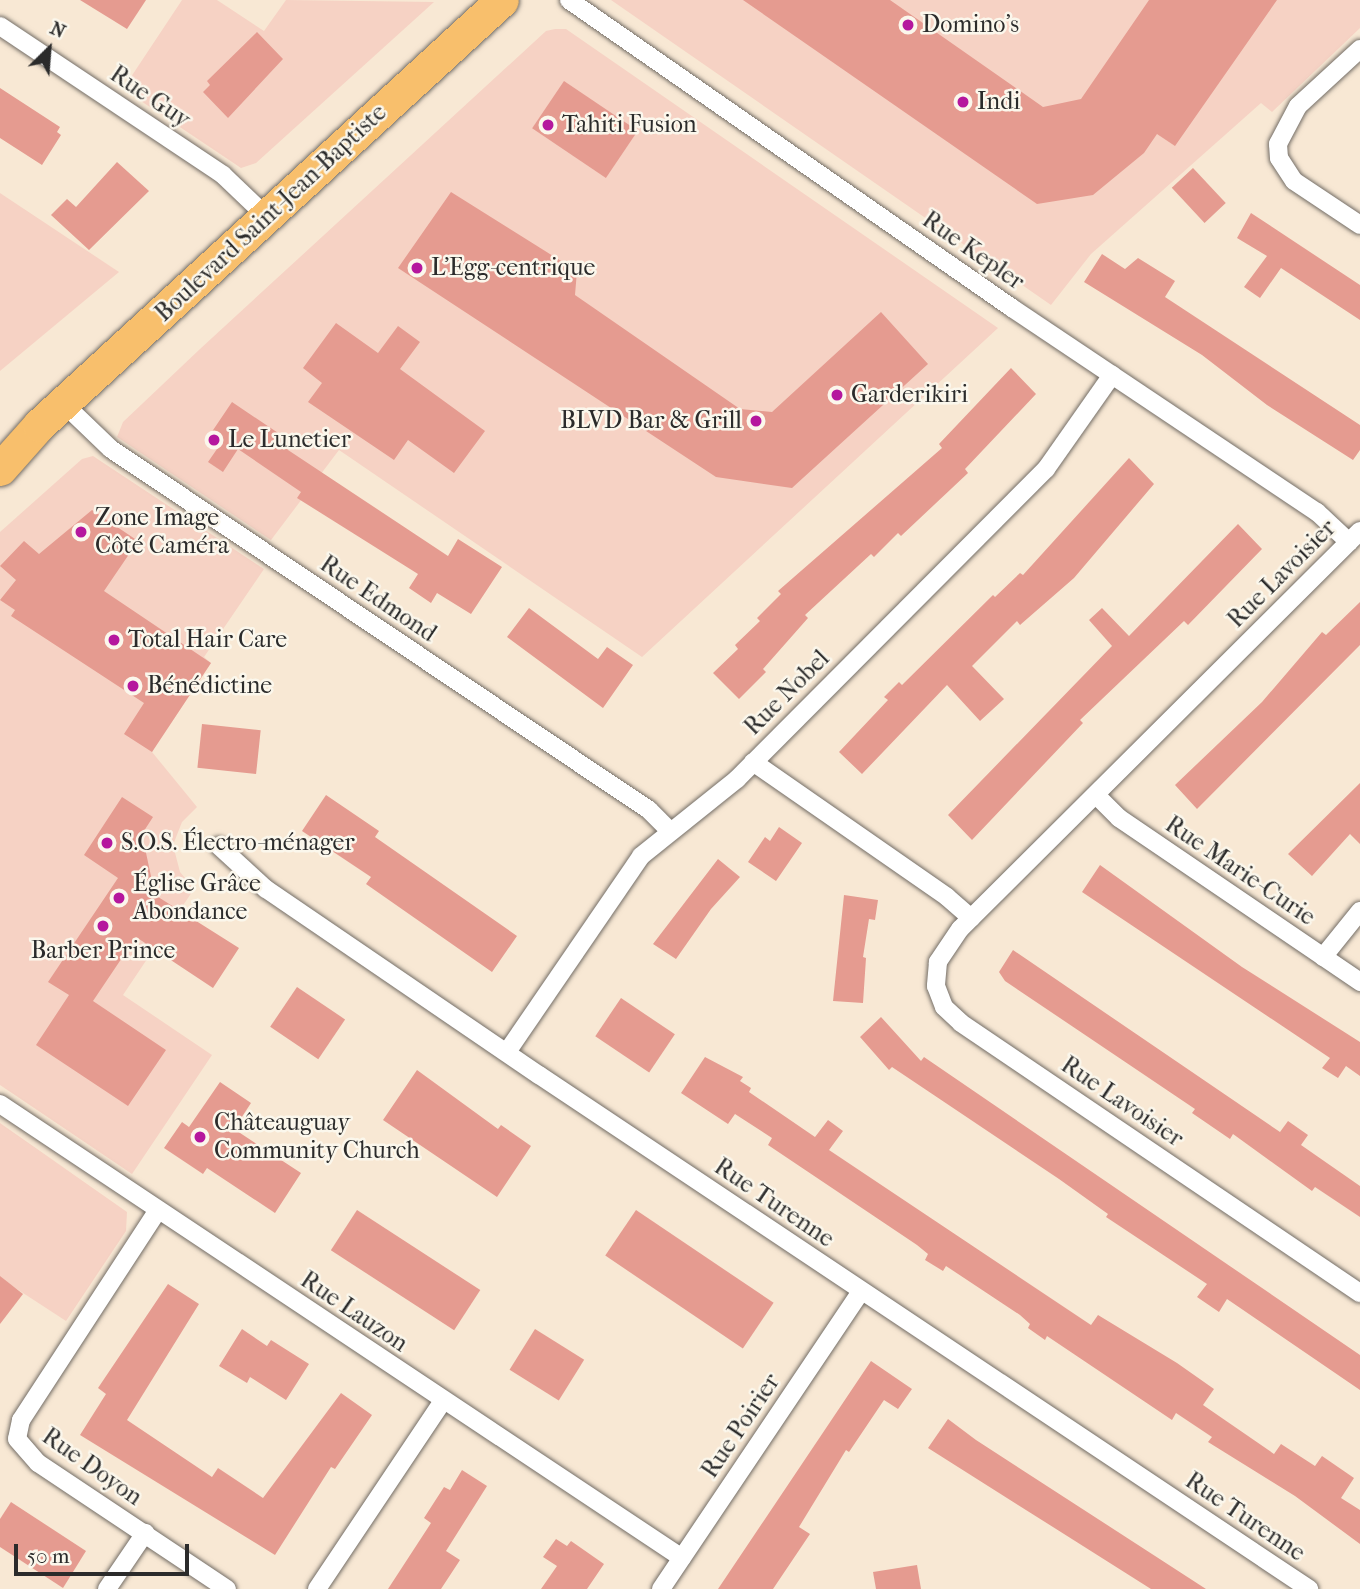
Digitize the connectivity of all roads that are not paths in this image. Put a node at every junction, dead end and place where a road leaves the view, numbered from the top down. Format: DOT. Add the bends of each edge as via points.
graph roads {
  1 [pos="569,0"];
  2 [pos="485,5"];
  3 [pos="0,26"];
  4 [pos="1360,49"];
  5 [pos="267,217"];
  6 [pos="1360,225"];
  7 [pos="1112,375"];
  8 [pos="63,403"];
  9 [pos="39,425"];
  10 [pos="0,452"];
  11 [pos="0,468"];
  12 [pos="1355,537"];
  13 [pos="753,762"];
  14 [pos="1097,796"];
  15 [pos="670,831"];
  16 [pos="219,846"];
  17 [pos="1360,911"];
  18 [pos="971,918"];
  19 [pos="1323,957"];
  20 [pos="1360,982"];
  21 [pos="508,1052"];
  22 [pos="0,1104"];
  23 [pos="158,1210"];
  24 [pos="861,1291"];
  25 [pos="1360,1293"];
  26 [pos="443,1401"];
  27 [pos="145,1533"];
  28 [pos="682,1558"];
  29 [pos="107,1589"];
  30 [pos="227,1589"];
  31 [pos="317,1589"];
  32 [pos="661,1589"];
  33 [pos="1309,1589"];
  1 -- 7 [label="street, Rue Kepler"];
  2 -- 5 [label="highway, Boulevard Saint-Jean-Baptiste"];
  3 -- 5 [label="street, Rue Guy" via="223,175"];
  4 -- 6 [label="street" via="1298,106 1278,144 1279,158 1294,181"];
  5 -- 8 [label="highway, Boulevard Saint-Jean-Baptiste"];
  7 -- 12 [label="street, Rue Kepler"];
  7 -- 13 [label="street, Rue Nobel" via="1046,470"];
  8 -- 9 [label="highway, Boulevard Saint-Jean-Baptiste"];
  8 -- 15 [label="street, Rue Edmond" via="111,449 649,810"];
  9 -- 10 [label="highway, Boulevard Saint-Jean-Baptiste"];
  9 -- 11 [label="highway, Boulevard Saint-Jean-Baptiste"];
  12 -- 14 [label="street, Rue Lavoisier"];
  13 -- 15 [label="street, Rue Nobel" via="708,805"];
  13 -- 18 [label="street"];
  14 -- 18 [label="street, Rue Lavoisier"];
  14 -- 19 [label="street, Rue Marie-Curie" via="1119,818"];
  15 -- 21 [label="street, Rue Nobel" via="641,856"];
  16 -- 21 [label="street, Rue Turenne" via="266,889"];
  17 -- 19 [label="street"];
  18 -- 25 [label="street, Rue Lavoisier" via="938,962 938,998 951,1015"];
  19 -- 20 [label="street, Rue Marie-Curie"];
  21 -- 24 [label="street, Rue Turenne"];
  22 -- 23 [label="street, Rue Lauzon"];
  23 -- 26 [label="street, Rue Lauzon"];
  23 -- 27 [label="street, Rue Doyon" via="17,1430 20,1447 30,1457"];
  24 -- 28 [label="street, Rue Poirier"];
  24 -- 33 [label="street, Rue Turenne"];
  26 -- 28 [label="street, Rue Lauzon"];
  26 -- 31 [label="street"];
  27 -- 29 [label="street"];
  27 -- 30 [label="street, Rue Doyon"];
  28 -- 32 [label="street, Rue Poirier"];
}
